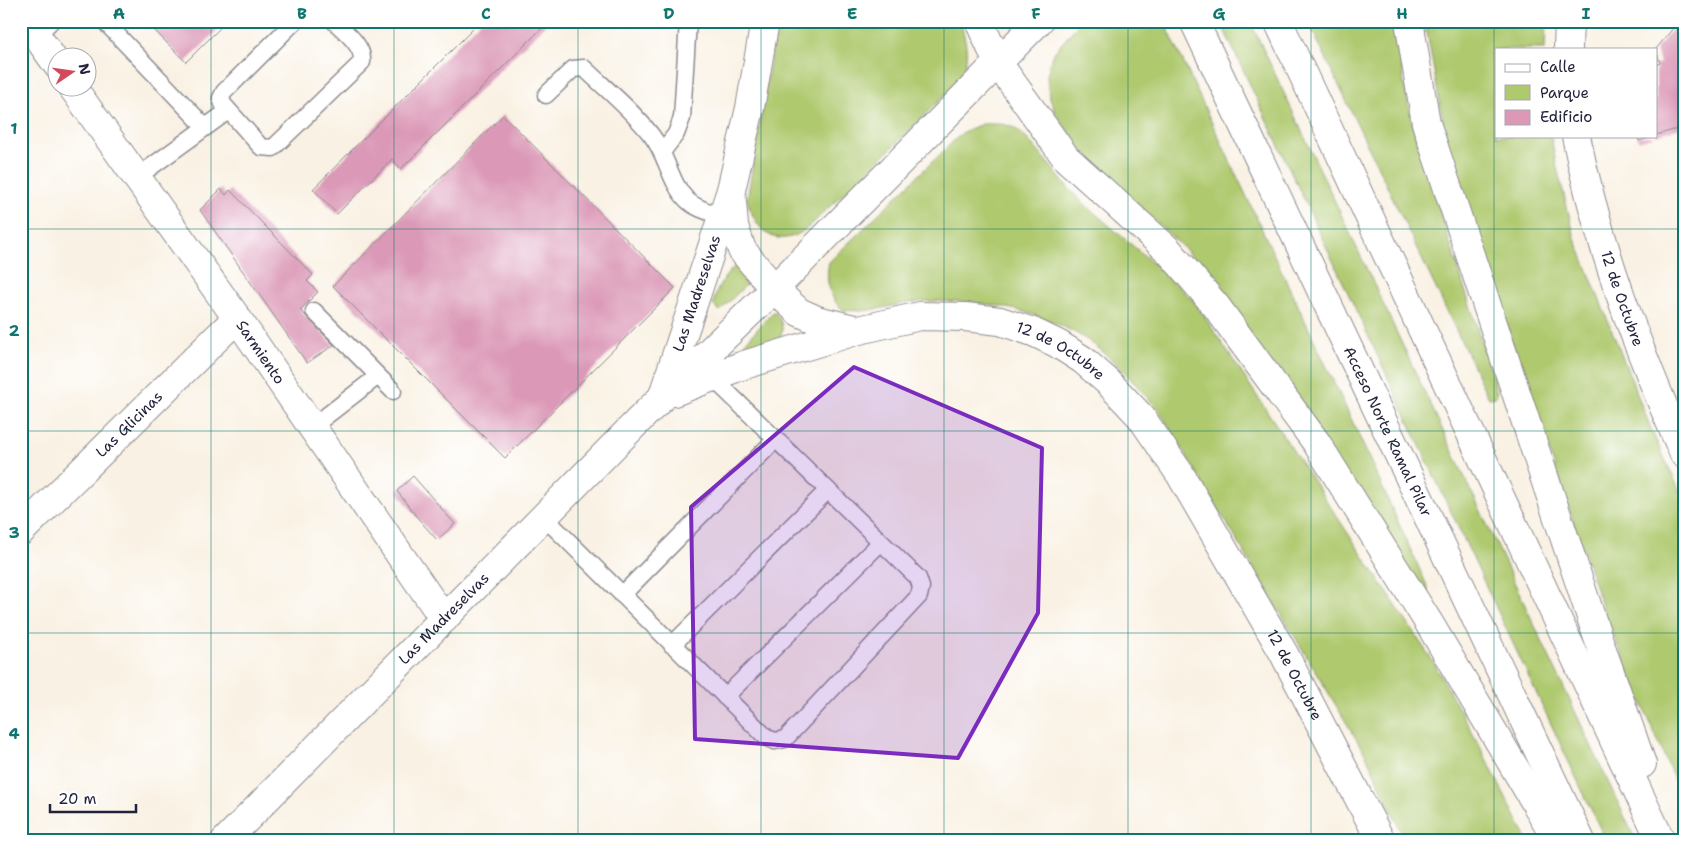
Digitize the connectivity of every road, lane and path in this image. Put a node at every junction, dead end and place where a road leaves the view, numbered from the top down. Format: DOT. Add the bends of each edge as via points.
graph roads {
  1 [pos="295,21"];
  2 [pos="334,21"];
  3 [pos="688,21"];
  4 [pos="765,21"];
  5 [pos="979,21"];
  6 [pos="1039,21"];
  7 [pos="1194,21"];
  8 [pos="1278,21"];
  9 [pos="1409,21"];
  10 [pos="1569,21"];
  11 [pos="106,23"];
  12 [pos="38,26"];
  13 [pos="49,48"];
  14 [pos="1568,48"];
  15 [pos="998,63"];
  16 [pos="546,95"];
  17 [pos="80,98"];
  18 [pos="228,110"];
  19 [pos="205,127"];
  20 [pos="1576,138"];
  21 [pos="662,152"];
  22 [pos="137,177"];
  23 [pos="731,190"];
  24 [pos="722,217"];
  25 [pos="774,290"];
  26 [pos="314,311"];
  27 [pos="238,318"];
  28 [pos="859,330"];
  29 [pos="378,376"];
  30 [pos="712,377"];
  31 [pos="393,391"];
  32 [pos="663,396"];
  33 [pos="312,427"];
  34 [pos="776,439"];
  35 [pos="1684,454"];
  36 [pos="828,490"];
  37 [pos="545,518"];
  38 [pos="21,531"];
  39 [pos="881,542"];
  40 [pos="622,595"];
  41 [pos="444,619"];
  42 [pos="672,645"];
  43 [pos="725,697"];
  44 [pos="225,841"];
  45 [pos="1380,841"];
  46 [pos="1558,841"];
  47 [pos="1581,841"];
  48 [pos="1661,841"];
  49 [pos="1669,841"];
  1 -- 18 [label="lane" via="224,92 221,98"];
  2 -- 18 [label="lane" via="360,49 362,62 273,148 262,147"];
  3 -- 21 [label="lane" via="682,118 676,134"];
  4 -- 23 [label="main road, 12 de Octubre"];
  5 -- 15 [label="main road"];
  6 -- 15 [label="main road"];
  7 -- 47 [label="main road, Acceso Norte Ramal Pilar"];
  8 -- 48 [label="main road"];
  9 -- 49 [label="main road" via="1426,123 1596,635"];
  10 -- 14 [label="main road"];
  11 -- 19 [label="lane"];
  12 -- 13 [label="main road"];
  15 -- 25 [label="main road"];
  15 -- 46 [label="main road" via="1066,158 1168,250 1216,306 1316,442 1429,623"];
  16 -- 21 [label="lane" via="573,69 584,68 643,124"];
  17 -- 22 [label="main road, Sarmiento"];
  18 -- 19 [label="lane"];
  19 -- 22 [label="lane"];
  20 -- 35 [label="main road, 12 de Octubre" via="1584,176 1612,269 1649,374"];
  21 -- 24 [label="lane" via="687,200"];
  22 -- 27 [label="main road, Sarmiento"];
  23 -- 24 [label="main road, Las Madreselvas"];
  23 -- 25 [label="main road, 12 de Octubre" via="734,226 742,250"];
  24 -- 32 [label="main road, Las Madreselvas"];
  25 -- 28 [label="main road, 12 de Octubre" via="799,312"];
  25 -- 32 [label="main road"];
  26 -- 29 [label="lane"];
  27 -- 33 [label="main road, Sarmiento"];
  27 -- 38 [label="main road, Las Glicinas"];
  28 -- 30 [label="main road, Las Madreselvas"];
  28 -- 45 [label="main road, 12 de Octubre" via="920,316 1000,321 1058,344 1108,382 1141,417 1180,474 1283,652"];
  29 -- 31 [label="lane"];
  29 -- 33 [label="lane"];
  30 -- 32 [label="main road, Las Madreselvas"];
  30 -- 34 [label="lane"];
  32 -- 37 [label="main road, Las Madreselvas"];
  33 -- 41 [label="main road, Sarmiento"];
  34 -- 36 [label="lane"];
  34 -- 40 [label="lane"];
  36 -- 39 [label="lane"];
  36 -- 42 [label="lane"];
  37 -- 40 [label="lane"];
  37 -- 41 [label="main road, Las Madreselvas"];
  39 -- 43 [label="lane"];
  39 -- 43 [label="lane" via="918,578 919,596 785,739 775,741 767,738"];
  40 -- 42 [label="lane"];
  41 -- 44 [label="main road, Las Madreselvas"];
  42 -- 43 [label="lane"];
}
